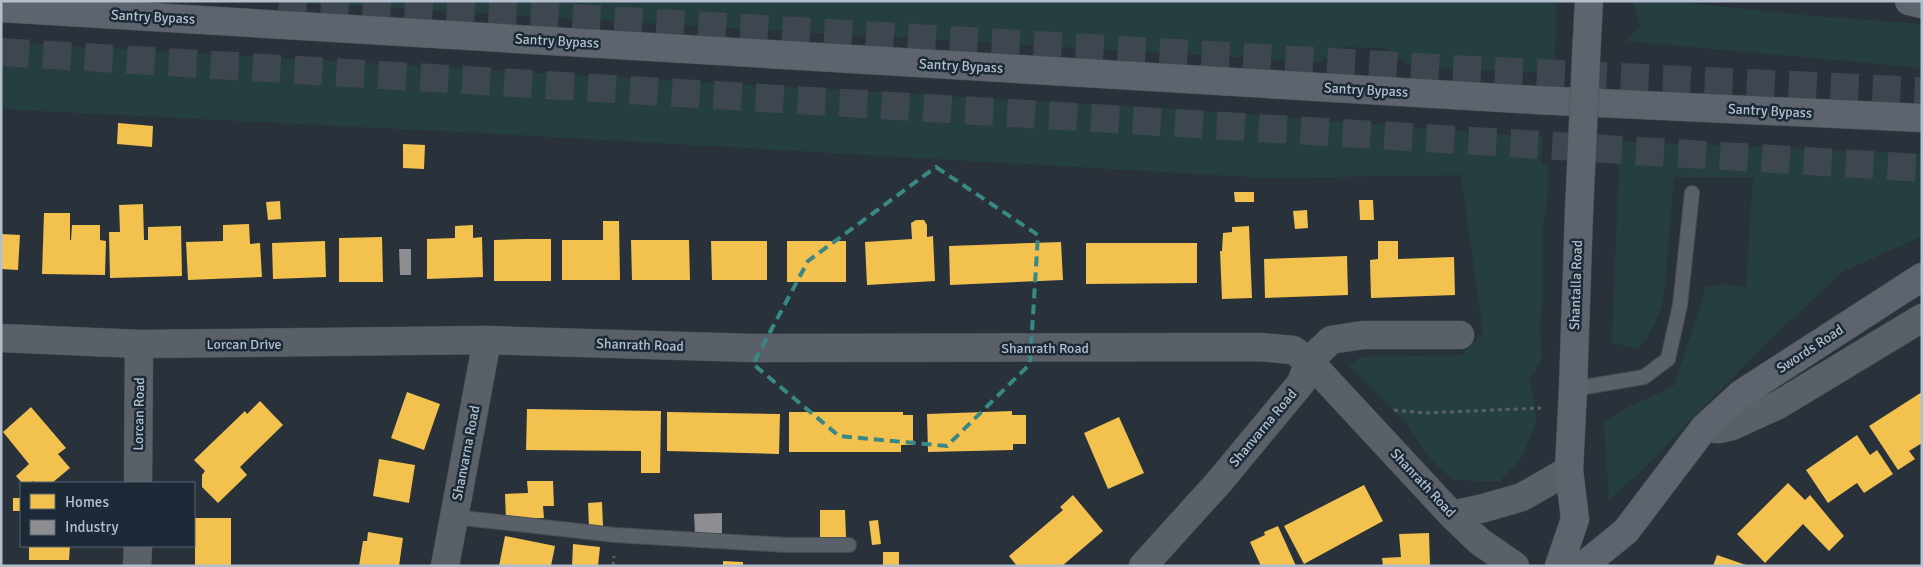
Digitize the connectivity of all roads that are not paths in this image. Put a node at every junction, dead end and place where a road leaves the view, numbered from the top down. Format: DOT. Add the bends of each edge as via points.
graph roads {
  1 [pos="1589,1"];
  2 [pos="1909,1"];
  3 [pos="1922,4"];
  4 [pos="1,8"];
  5 [pos="1922,118"];
  6 [pos="1692,193"];
  7 [pos="1922,277"];
  8 [pos="1922,318"];
  9 [pos="1460,335"];
  10 [pos="1,338"];
  11 [pos="487,340"];
  12 [pos="140,344"];
  13 [pos="1309,361"];
  14 [pos="1573,389"];
  15 [pos="1704,428"];
  16 [pos="1569,470"];
  17 [pos="138,482"];
  18 [pos="1452,515"];
  19 [pos="454,517"];
  20 [pos="849,545"];
  21 [pos="138,547"];
  22 [pos="138,566"];
  23 [pos="445,566"];
  24 [pos="1143,566"];
  25 [pos="1515,566"];
  26 [pos="1559,566"];
  27 [pos="1582,566"];
  1 -- 14 [label="main road, Shantalla Road, bridge"];
  2 -- 3 [label="main road"];
  4 -- 5 [label="main road, Santry Bypass" via="1497,98"];
  6 -- 14 [label="lane" via="1680,305 1668,359 1644,376"];
  7 -- 15 [label="main road, Swords Road" via="1741,394"];
  8 -- 15 [label="street" via="1778,405 1732,426"];
  9 -- 13 [label="street, Shanvarna Road" via="1363,335 1331,340"];
  10 -- 12 [label="street, Lorcan Drive"];
  11 -- 12 [label="street, Lorcan Drive"];
  11 -- 13 [label="street, Shanrath Road" via="752,348 1260,347 1293,350"];
  11 -- 19 [label="street, Shanvarna Road"];
  12 -- 17 [label="street, Lorcan Road"];
  13 -- 18 [label="street, Shanrath Road"];
  13 -- 24 [label="street, Shanvarna Road" via="1301,383 1219,482"];
  14 -- 16 [label="main road, Shantalla Road"];
  15 -- 27 [label="main road, Swords Road" via="1626,531"];
  16 -- 18 [label="street" via="1522,497"];
  16 -- 26 [label="main road, Shantalla Road" via="1575,519"];
  18 -- 25 [label="street, Shanrath Road" via="1479,541"];
  19 -- 20 [label="lane" via="615,535 786,545"];
  19 -- 23 [label="street, Shanvarna Road"];
  21 -- 22 [label="street"];
}
